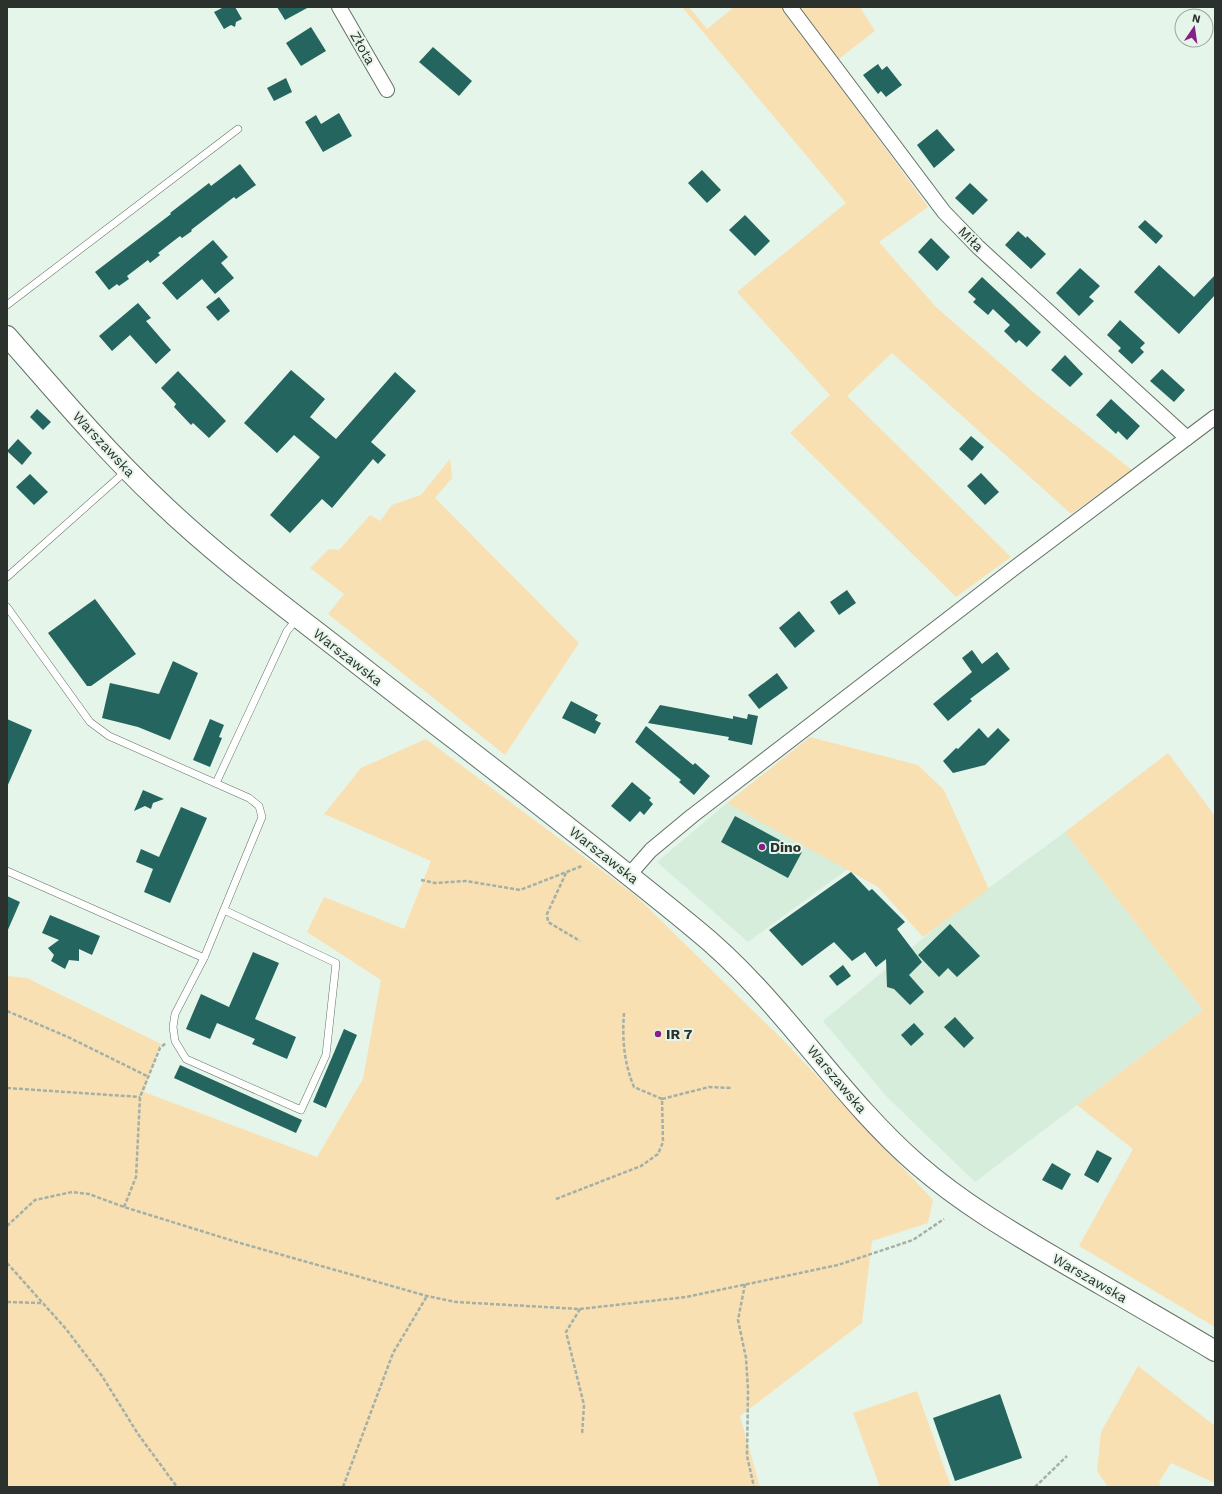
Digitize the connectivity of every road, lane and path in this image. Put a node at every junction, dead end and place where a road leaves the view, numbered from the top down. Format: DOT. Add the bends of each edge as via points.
graph roads {
  1 [pos="339,7"];
  2 [pos="790,7"];
  3 [pos="387,90"];
  4 [pos="238,129"];
  5 [pos="7,305"];
  6 [pos="7,336"];
  7 [pos="1215,417"];
  8 [pos="1187,438"];
  9 [pos="128,470"];
  10 [pos="7,577"];
  11 [pos="7,607"];
  12 [pos="298,617"];
  13 [pos="216,783"];
  14 [pos="582,866"];
  15 [pos="7,871"];
  16 [pos="566,873"];
  17 [pos="629,875"];
  18 [pos="421,880"];
  19 [pos="224,910"];
  20 [pos="580,941"];
  21 [pos="204,958"];
  22 [pos="7,1011"];
  23 [pos="624,1013"];
  24 [pos="175,1041"];
  25 [pos="147,1076"];
  26 [pos="7,1088"];
  27 [pos="732,1088"];
  28 [pos="140,1097"];
  29 [pos="662,1099"];
  30 [pos="556,1199"];
  31 [pos="124,1207"];
  32 [pos="944,1219"];
  33 [pos="7,1226"];
  34 [pos="7,1264"];
  35 [pos="746,1284"];
  36 [pos="427,1296"];
  37 [pos="7,1302"];
  38 [pos="42,1303"];
  39 [pos="580,1309"];
  40 [pos="1215,1351"];
  41 [pos="582,1435"];
  42 [pos="1066,1456"];
  43 [pos="177,1487"];
  44 [pos="343,1487"];
  45 [pos="754,1487"];
  46 [pos="1035,1487"];
  1 -- 3 [label="street, Złota"];
  2 -- 8 [label="street, Miła" via="944,212 978,247"];
  4 -- 5 [label="lane"];
  6 -- 9 [label="main road, Warszawska"];
  7 -- 8 [label="street"];
  8 -- 17 [label="street" via="692,816 650,850"];
  9 -- 10 [label="lane"];
  9 -- 12 [label="main road, Warszawska" via="216,551"];
  11 -- 13 [label="lane" via="90,722 109,736"];
  12 -- 13 [label="lane" via="287,631"];
  12 -- 17 [label="main road, Warszawska"];
  13 -- 19 [label="lane" via="249,798 259,806 262,817"];
  14 -- 16 [label="path"];
  15 -- 21 [label="lane"];
  16 -- 18 [label="path" via="520,890 466,880 435,883"];
  16 -- 20 [label="path" via="547,914 548,922"];
  17 -- 40 [label="main road, Warszawska" via="699,931 735,964 790,1023 869,1116 907,1155 950,1192 999,1225"];
  19 -- 21 [label="lane"];
  19 -- 24 [label="lane" via="336,962 326,1055 301,1110 186,1059"];
  21 -- 24 [label="lane" via="175,1014"];
  22 -- 25 [label="path" via="68,1037"];
  23 -- 29 [label="path" via="623,1042 627,1071 634,1087"];
  24 -- 25 [label="path" via="167,1041 160,1048"];
  25 -- 28 [label="path"];
  26 -- 28 [label="path"];
  27 -- 29 [label="path" via="709,1087"];
  28 -- 31 [label="path" via="136,1177"];
  29 -- 30 [label="path" via="663,1142 658,1154 641,1166"];
  31 -- 33 [label="path" via="89,1194 58,1194 35,1200"];
  31 -- 36 [label="path"];
  32 -- 35 [label="path" via="913,1240 838,1265"];
  34 -- 38 [label="path"];
  35 -- 39 [label="path" via="686,1297"];
  35 -- 45 [label="path" via="738,1320 746,1358 747,1456"];
  36 -- 39 [label="path" via="456,1302"];
  36 -- 44 [label="path" via="393,1353"];
  37 -- 38 [label="path"];
  38 -- 43 [label="path" via="66,1329 102,1376 138,1434"];
  39 -- 41 [label="path" via="566,1332 584,1405"];
  42 -- 46 [label="path"];
}
